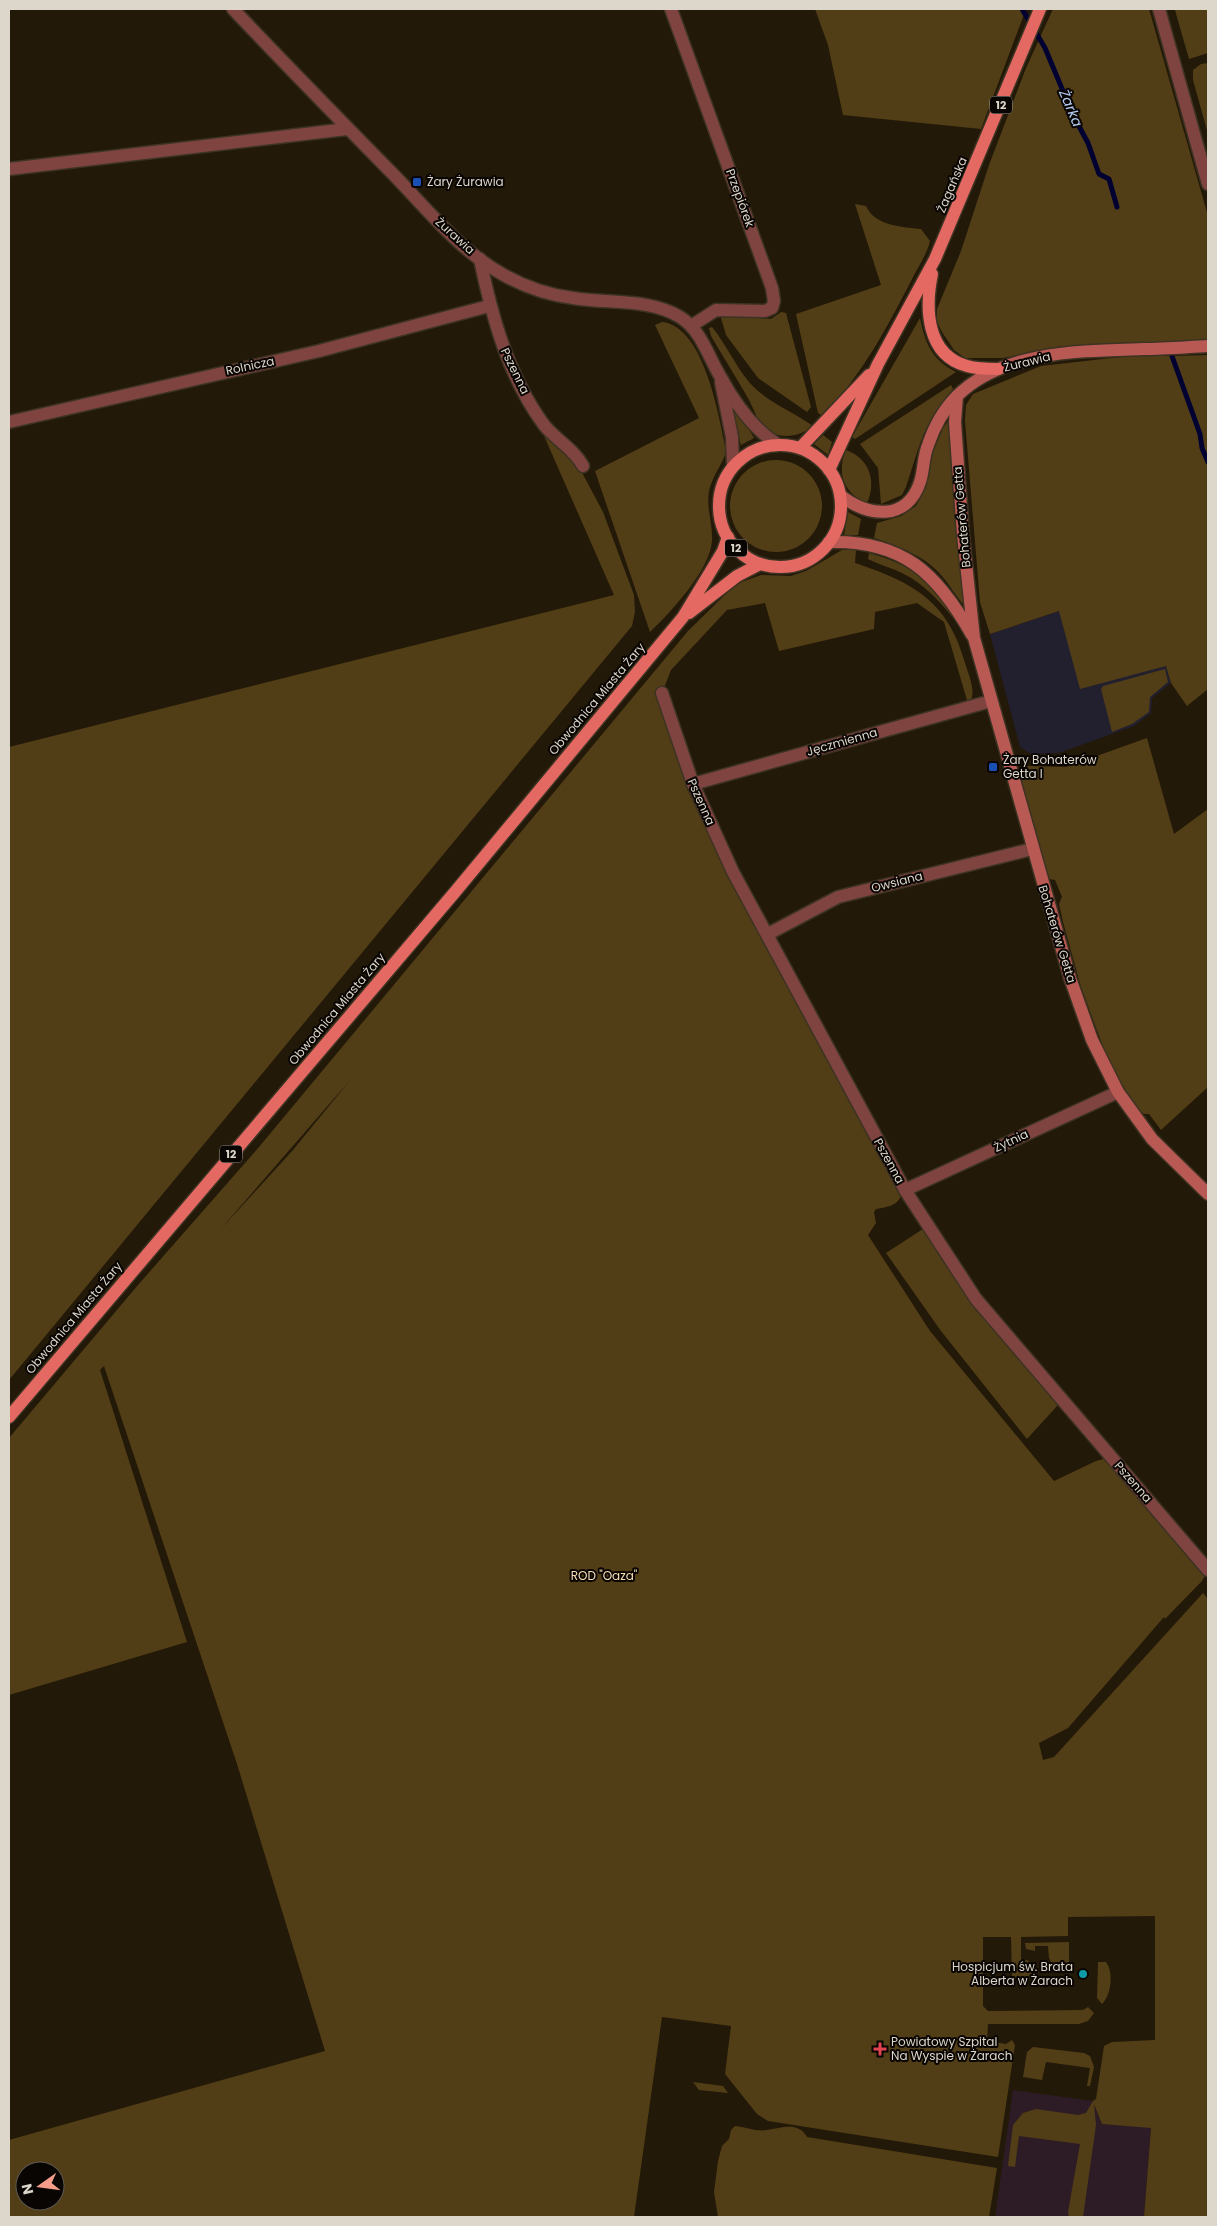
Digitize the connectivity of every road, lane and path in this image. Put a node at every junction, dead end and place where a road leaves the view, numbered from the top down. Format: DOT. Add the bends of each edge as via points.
graph roads {
  1 [pos="233,9"];
  2 [pos="671,9"];
  3 [pos="1159,9"];
  4 [pos="1039,12"];
  5 [pos="347,128"];
  6 [pos="9,169"];
  7 [pos="1208,184"];
  8 [pos="480,259"];
  9 [pos="935,260"];
  10 [pos="489,306"];
  11 [pos="691,326"];
  12 [pos="1208,346"];
  13 [pos="878,365"];
  14 [pos="998,369"];
  15 [pos="720,377"];
  16 [pos="957,396"];
  17 [pos="9,422"];
  18 [pos="777,444"];
  19 [pos="800,448"];
  20 [pos="583,466"];
  21 [pos="733,466"];
  22 [pos="829,470"];
  23 [pos="840,495"];
  24 [pos="728,537"];
  25 [pos="829,542"];
  26 [pos="760,564"];
  27 [pos="683,618"];
  28 [pos="974,638"];
  29 [pos="662,693"];
  30 [pos="991,701"];
  31 [pos="693,784"];
  32 [pos="1032,849"];
  33 [pos="768,934"];
  34 [pos="1118,1092"];
  35 [pos="905,1190"];
  36 [pos="1208,1194"];
  37 [pos="9,1417"];
  38 [pos="1208,1570"];
  1 -- 5 [label="street, Żurawia"];
  2 -- 11 [label="street, Przepiórek" via="774,301 772,308 765,311 716,310"];
  3 -- 7 [label="street"];
  4 -- 9 [label="main road, Żagańska / 12"];
  5 -- 6 [label="street"];
  5 -- 8 [label="street, Żurawia" via="452,237"];
  8 -- 10 [label="street, Pszenna"];
  8 -- 11 [label="street, Żurawia" via="532,288 572,298 665,310"];
  9 -- 13 [label="main road, Żagańska / 12"];
  9 -- 14 [label="main road" via="928,305 934,338 958,363"];
  10 -- 17 [label="street, Rolnicza" via="319,351"];
  10 -- 20 [label="street, Pszenna" via="503,349 535,410 545,426"];
  11 -- 15 [label="street, Żurawia"];
  12 -- 14 [label="street, Żurawia" via="1062,353"];
  13 -- 19 [label="main road, Żagańska / 12"];
  13 -- 22 [label="main road, Żagańska / 12"];
  14 -- 16 [label="street, Żurawia"];
  15 -- 18 [label="street, Żurawia" via="752,423"];
  15 -- 21 [label="street, Żurawia" via="732,437"];
  16 -- 23 [label="street, Żurawia" via="935,426 927,446 920,482 904,505 878,513 860,508"];
  16 -- 28 [label="street, Bohaterów Getta" via="955,422"];
  18 -- 19 [label="main road, 12"];
  18 -- 21 [label="main road, 12" via="753,450"];
  19 -- 22 [label="main road, 12" via="813,454"];
  21 -- 24 [label="main road, 12" via="726,476 719,501 722,526"];
  22 -- 23 [label="main road, 12"];
  23 -- 25 [label="main road, 12" via="839,520"];
  24 -- 26 [label="main road, 12" via="736,549"];
  24 -- 27 [label="main road, 12"];
  25 -- 26 [label="main road, 12" via="803,562 781,567"];
  25 -- 28 [label="street, Bohaterów Getta" via="884,549 914,564 944,590"];
  26 -- 27 [label="main road, 12" via="737,576"];
  27 -- 37 [label="main road, Obwodnica Miasta Żary / 12"];
  28 -- 30 [label="street, Bohaterów Getta"];
  29 -- 31 [label="street, Pszenna"];
  30 -- 31 [label="street, Jęczmienna"];
  30 -- 32 [label="street, Bohaterów Getta"];
  31 -- 33 [label="street, Pszenna" via="733,872"];
  32 -- 33 [label="street, Owsiana" via="843,896"];
  32 -- 34 [label="street, Bohaterów Getta" via="1081,1010"];
  33 -- 35 [label="street, Pszenna"];
  34 -- 35 [label="street, Żytnia"];
  34 -- 36 [label="street, Bohaterów Getta" via="1152,1139"];
  35 -- 38 [label="street, Pszenna" via="976,1299"];
}
